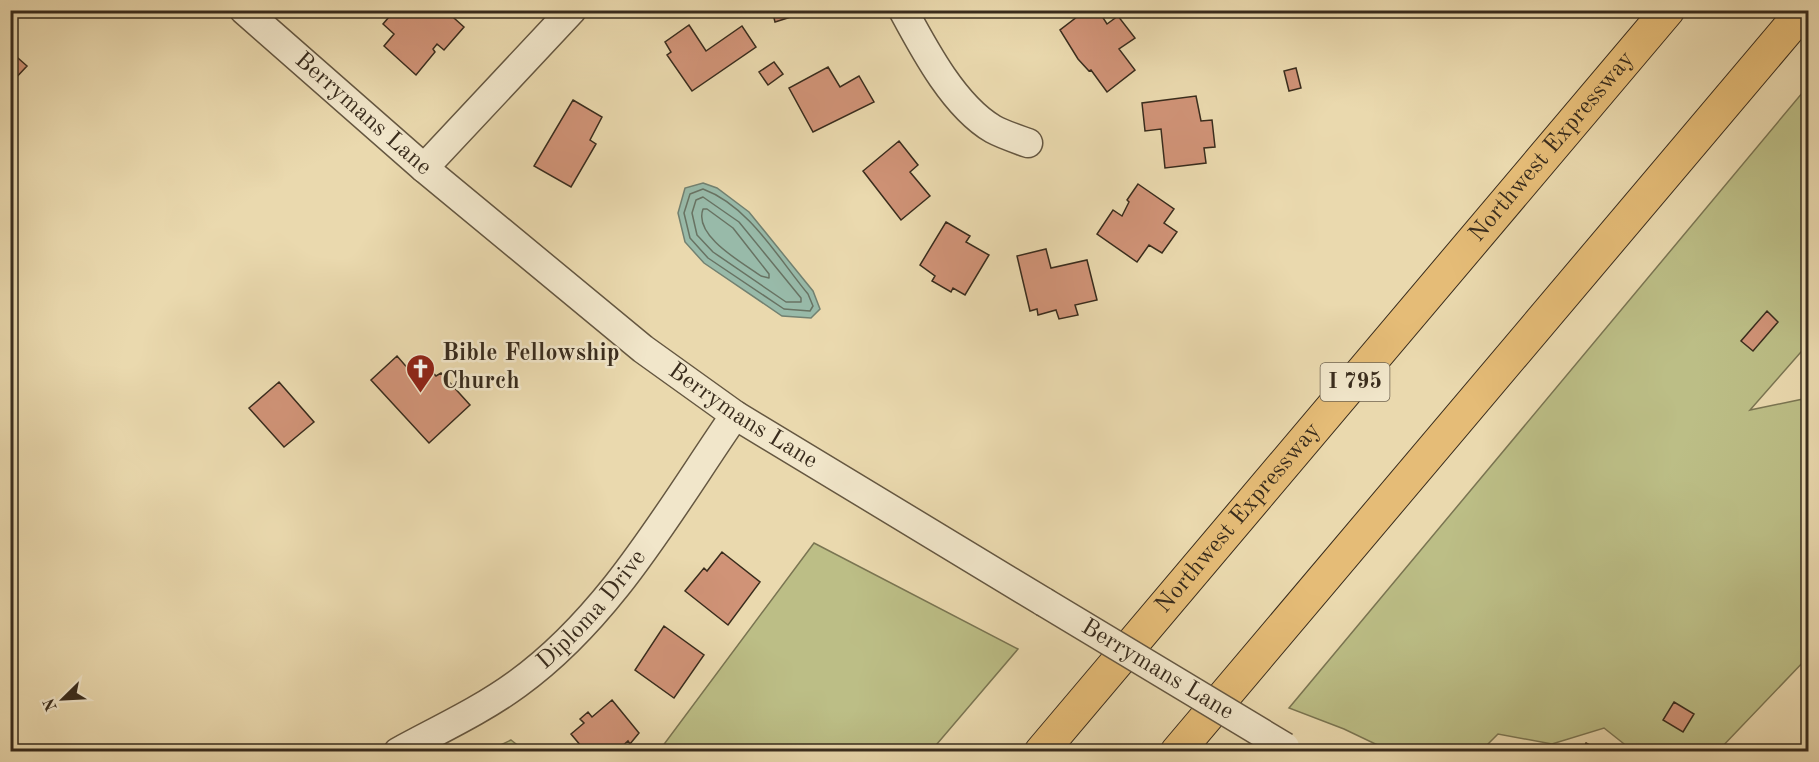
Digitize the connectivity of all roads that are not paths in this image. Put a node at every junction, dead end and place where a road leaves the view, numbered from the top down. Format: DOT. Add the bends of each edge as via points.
graph roads {
  1 [pos="244,10"];
  2 [pos="572,10"];
  3 [pos="903,10"];
  4 [pos="1668,10"];
  5 [pos="1804,10"];
  6 [pos="1028,143"];
  7 [pos="424,168"];
  8 [pos="735,415"];
  9 [pos="1288,749"];
  10 [pos="398,752"];
  11 [pos="1041,752"];
  12 [pos="1177,752"];
  1 -- 7 [label="street, Berrymans Lane"];
  2 -- 7 [label="street"];
  3 -- 6 [label="street" via="938,73 963,103 993,129"];
  4 -- 11 [label="highway, Northwest Expressway / I 795"];
  5 -- 12 [label="highway"];
  7 -- 8 [label="street, Berrymans Lane" via="634,341"];
  8 -- 9 [label="street, Berrymans Lane, bridge"];
  8 -- 10 [label="street, Diploma Drive" via="618,585 554,653 481,708"];
}
